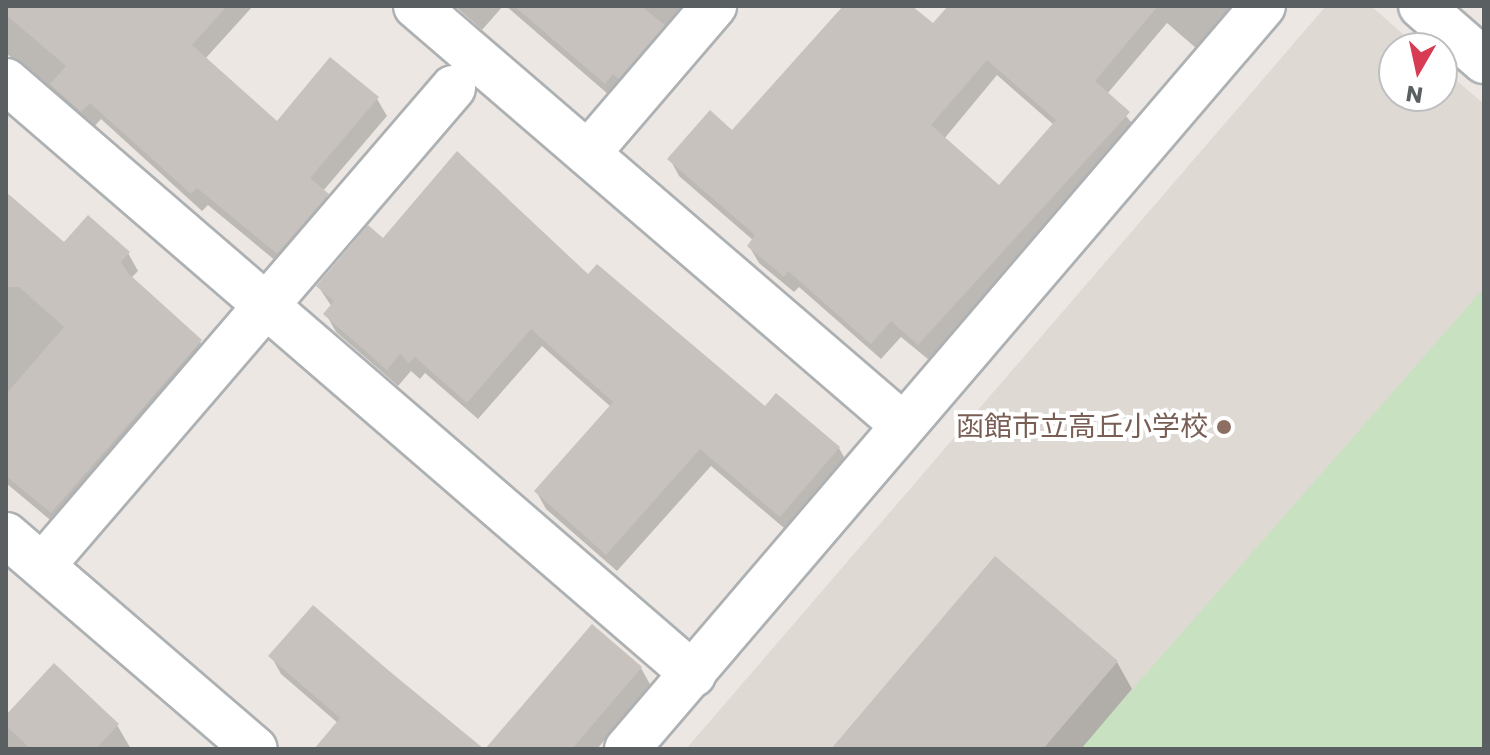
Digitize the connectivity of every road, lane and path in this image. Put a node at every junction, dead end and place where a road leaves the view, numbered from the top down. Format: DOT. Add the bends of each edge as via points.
graph roads {
  1 [pos="416,6"];
  2 [pos="714,6"];
  3 [pos="1263,6"];
  4 [pos="1421,6"];
  5 [pos="1484,61"];
  6 [pos="6,81"];
  7 [pos="453,88"];
  8 [pos="588,153"];
  9 [pos="265,306"];
  10 [pos="903,425"];
  11 [pos="6,535"];
  12 [pos="43,565"];
  13 [pos="693,674"];
  14 [pos="255,749"];
  15 [pos="627,749"];
  1 -- 8 [label="street"];
  2 -- 8 [label="street"];
  3 -- 10 [label="street"];
  4 -- 5 [label="street"];
  6 -- 9 [label="street"];
  7 -- 9 [label="street"];
  8 -- 10 [label="street"];
  9 -- 12 [label="street"];
  9 -- 13 [label="street"];
  10 -- 13 [label="street"];
  11 -- 12 [label="street"];
  12 -- 14 [label="street"];
  13 -- 15 [label="street"];
}
